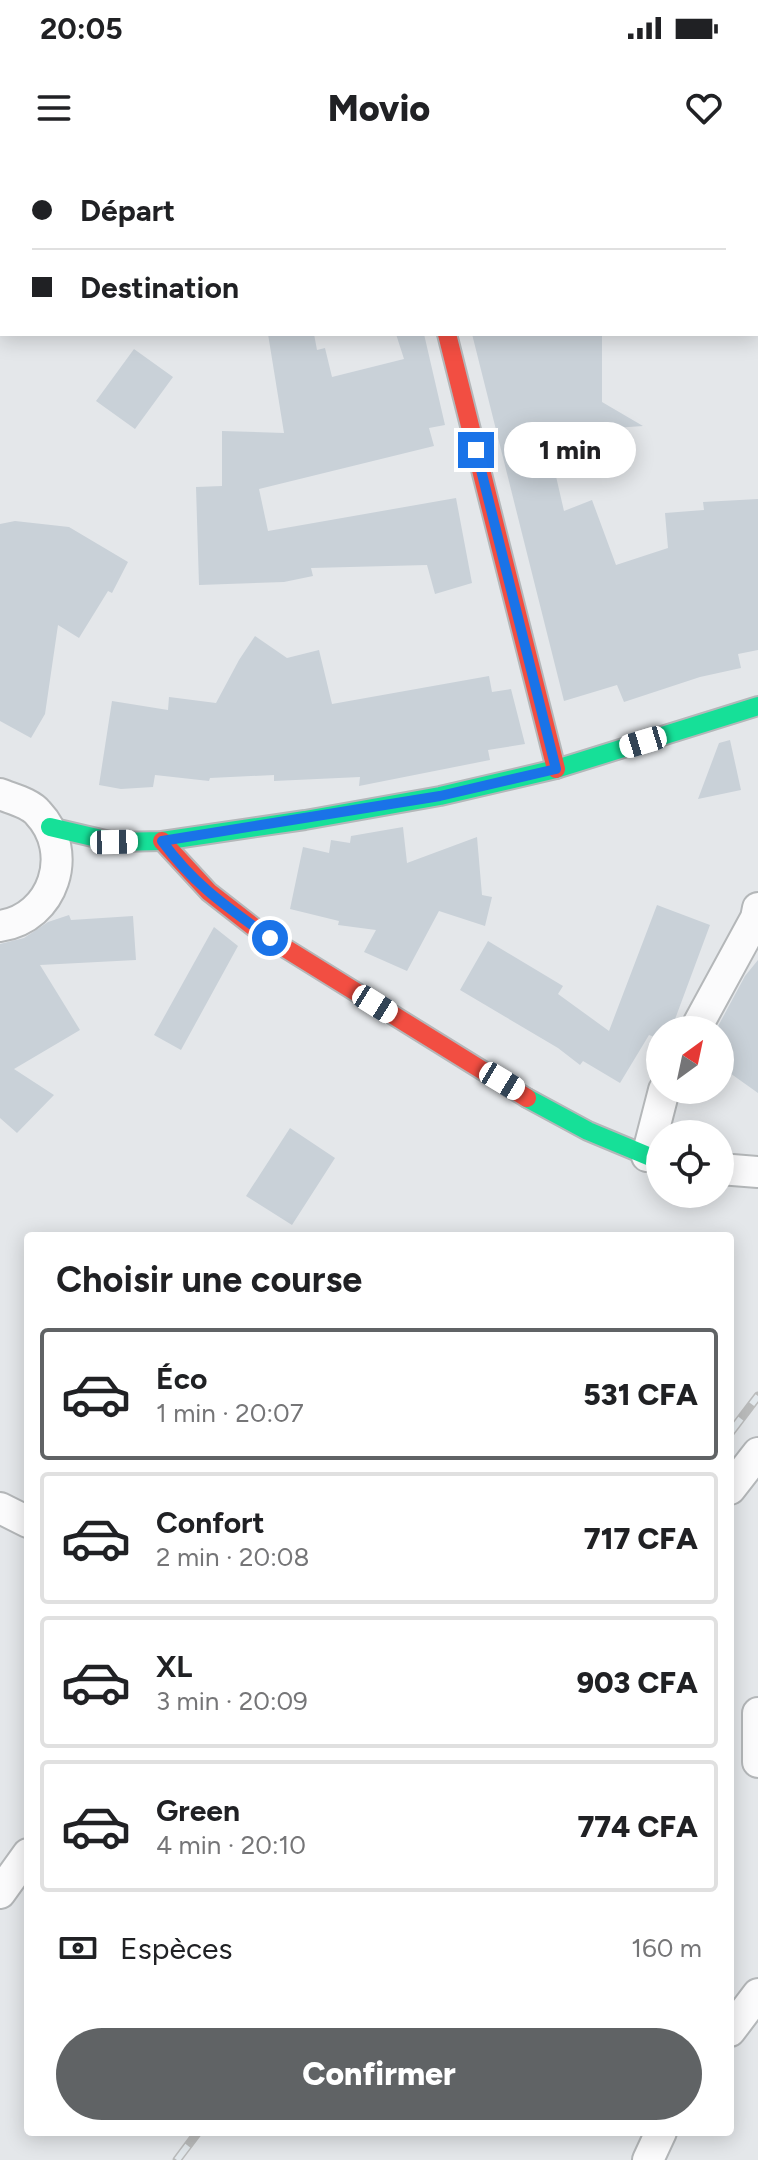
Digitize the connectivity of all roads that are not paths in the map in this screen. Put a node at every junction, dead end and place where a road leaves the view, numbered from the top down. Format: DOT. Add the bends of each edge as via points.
graph roads {
  1 [pos="448,336"];
  2 [pos="758,706"];
  3 [pos="556,769"];
  4 [pos="0,794"];
  5 [pos="50,827"];
  6 [pos="162,841"];
  7 [pos="758,908"];
  8 [pos="0,926"];
  9 [pos="703,1016"];
  10 [pos="646,1156"];
  11 [pos="734,1170"];
  12 [pos="758,1172"];
  13 [pos="758,1453"];
  14 [pos="734,1484"];
  15 [pos="0,1508"];
  16 [pos="24,1520"];
  17 [pos="758,1713"];
  18 [pos="758,1762"];
  19 [pos="24,1860"];
  20 [pos="0,1893"];
  21 [pos="758,1994"];
  22 [pos="734,2026"];
  23 [pos="659,2136"];
  24 [pos="648,2160"];
  1 -- 3 [label="street"];
  2 -- 3 [label="street"];
  3 -- 6 [label="street" via="440,796"];
  4 -- 5 [label="street" via="36,809"];
  5 -- 6 [label="street" via="114,842"];
  5 -- 8 [label="street" via="58,853 55,880 44,901 26,917"];
  6 -- 10 [label="street" via="205,891 270,938 574,1124"];
  7 -- 9 [label="street"];
  11 -- 12 [label="street"];
  13 -- 14 [label="street"];
  15 -- 16 [label="street"];
  17 -- 18 [label="street"];
  19 -- 20 [label="street"];
  21 -- 22 [label="street"];
  23 -- 24 [label="street"];
}
